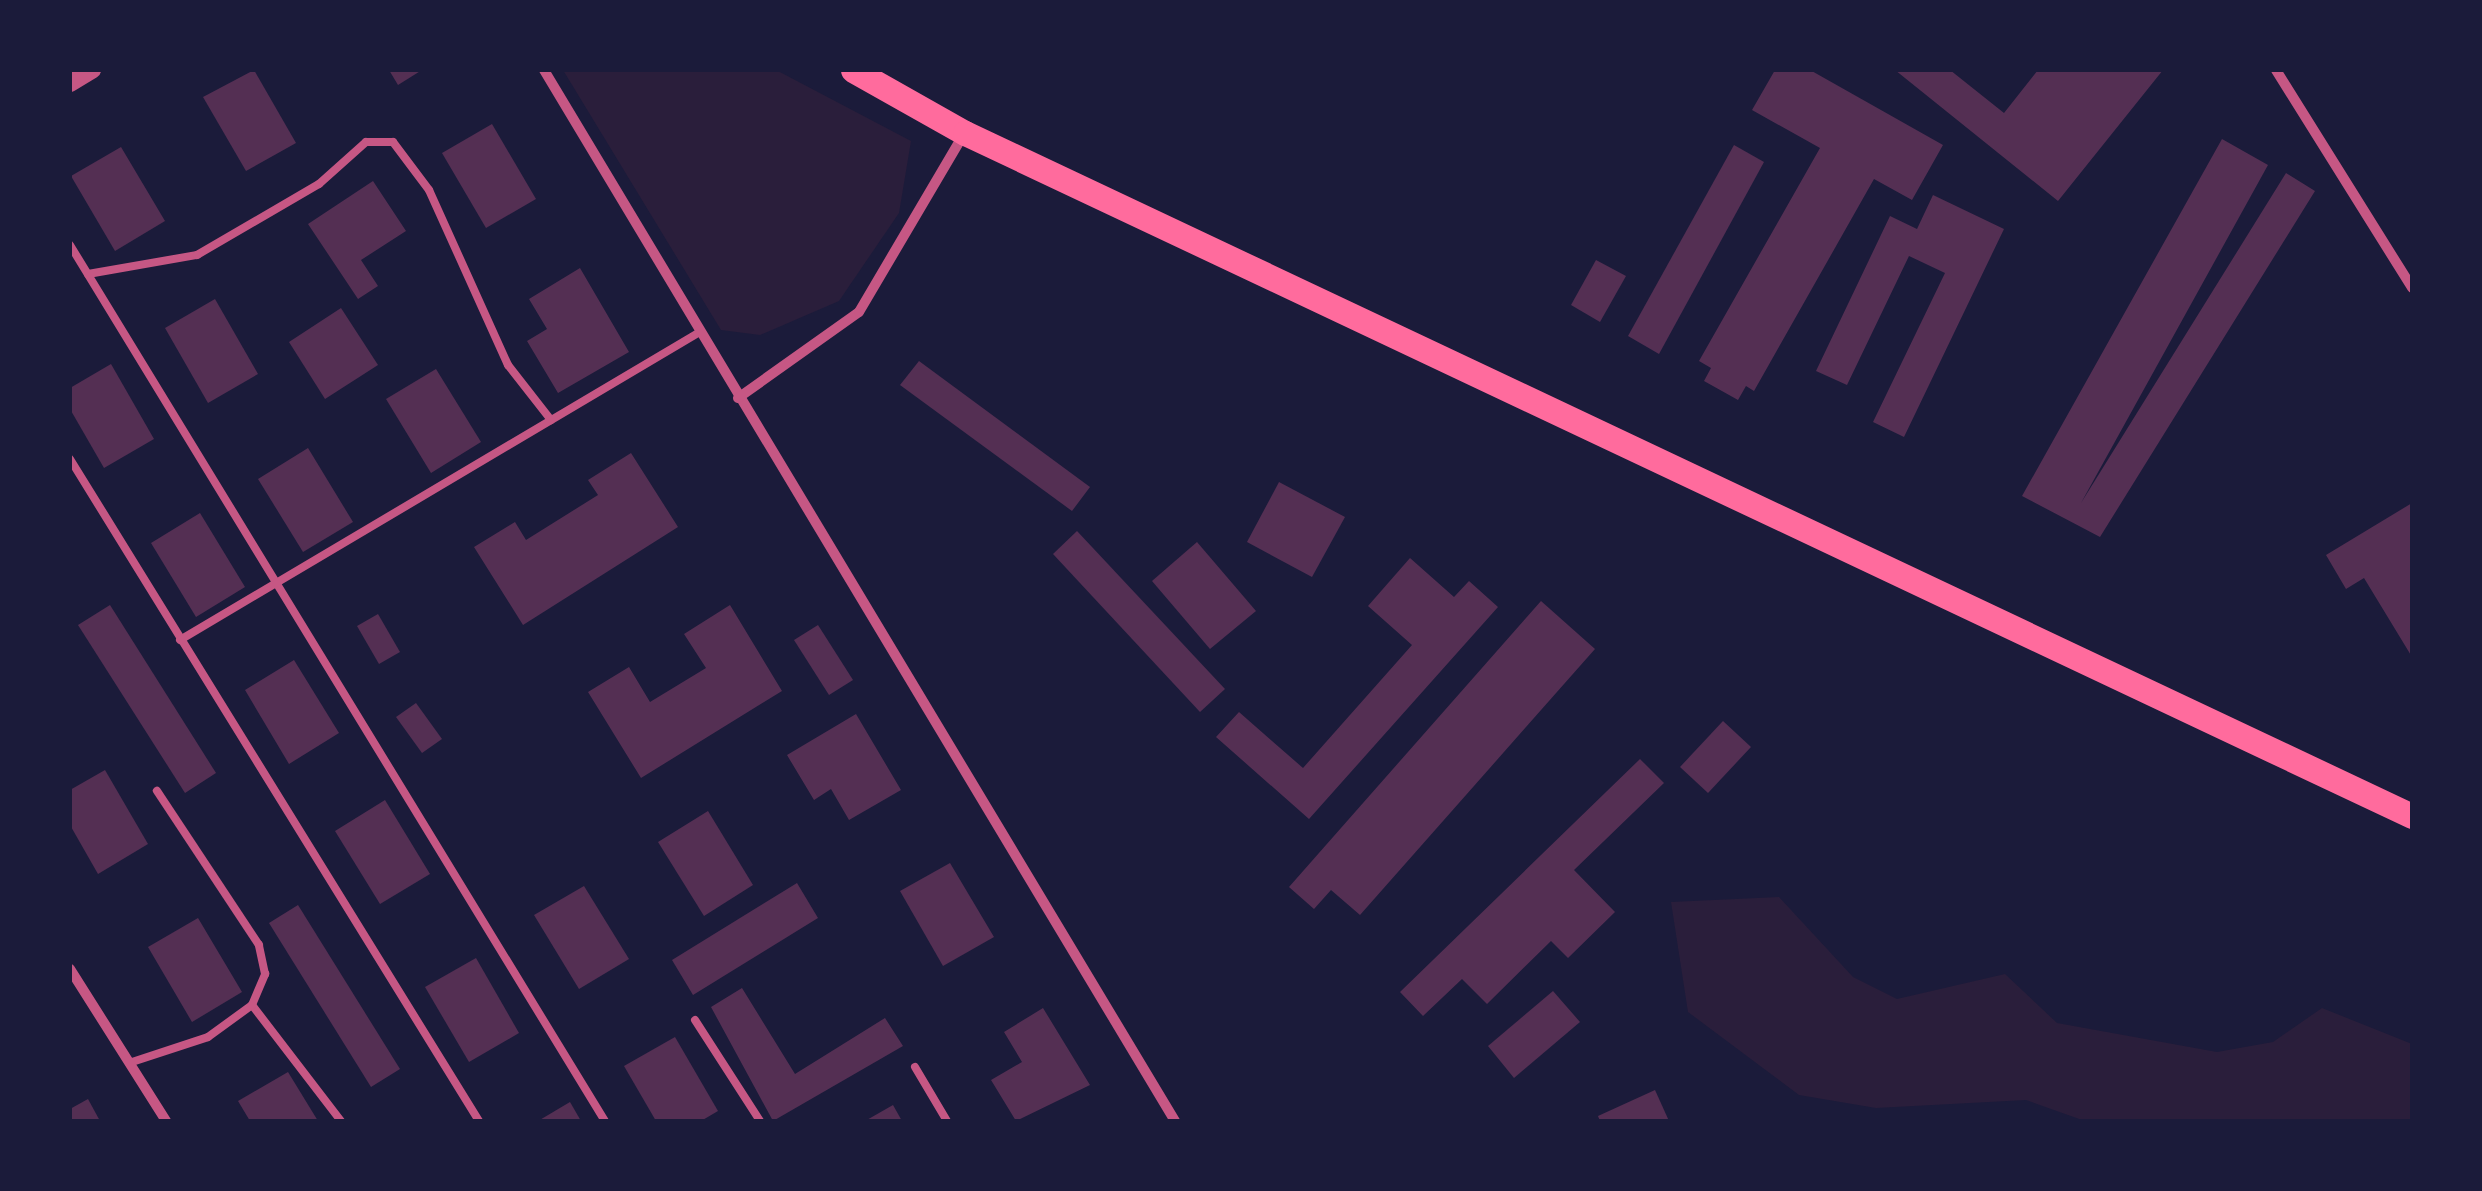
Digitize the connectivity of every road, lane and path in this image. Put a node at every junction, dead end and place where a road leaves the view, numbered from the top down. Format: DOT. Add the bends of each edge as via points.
graph roads {
  1 [pos="92,70"];
  2 [pos="544,70"];
  3 [pos="853,70"];
  4 [pos="2276,70"];
  5 [pos="70,83"];
  6 [pos="965,133"];
  7 [pos="70,245"];
  8 [pos="88,274"];
  9 [pos="2412,288"];
  10 [pos="698,333"];
  11 [pos="738,398"];
  12 [pos="551,420"];
  13 [pos="70,459"];
  14 [pos="276,583"];
  15 [pos="180,640"];
  16 [pos="157,791"];
  17 [pos="2412,816"];
  18 [pos="70,969"];
  19 [pos="252,1005"];
  20 [pos="696,1020"];
  21 [pos="129,1063"];
  22 [pos="915,1067"];
  23 [pos="1172,1120"];
  24 [pos="166,1121"];
  25 [pos="341,1121"];
  26 [pos="479,1121"];
  27 [pos="605,1121"];
  28 [pos="760,1121"];
  29 [pos="948,1121"];
  1 -- 5 [label="street"];
  2 -- 10 [label="street"];
  3 -- 6 [label="main road"];
  4 -- 9 [label="street"];
  6 -- 11 [label="street" via="859,312"];
  6 -- 17 [label="main road"];
  7 -- 8 [label="lane"];
  8 -- 12 [label="lane" via="197,255 319,184 366,142 392,142 429,190 508,365"];
  8 -- 14 [label="lane"];
  10 -- 11 [label="street"];
  10 -- 12 [label="lane"];
  11 -- 23 [label="street"];
  12 -- 14 [label="lane"];
  13 -- 15 [label="lane"];
  14 -- 15 [label="lane"];
  14 -- 27 [label="lane"];
  15 -- 26 [label="lane"];
  16 -- 19 [label="lane" via="259,945 264,974"];
  18 -- 21 [label="street"];
  19 -- 21 [label="lane" via="171,1055"];
  19 -- 25 [label="lane"];
  20 -- 28 [label="lane"];
  21 -- 24 [label="street"];
  22 -- 29 [label="lane"];
}
